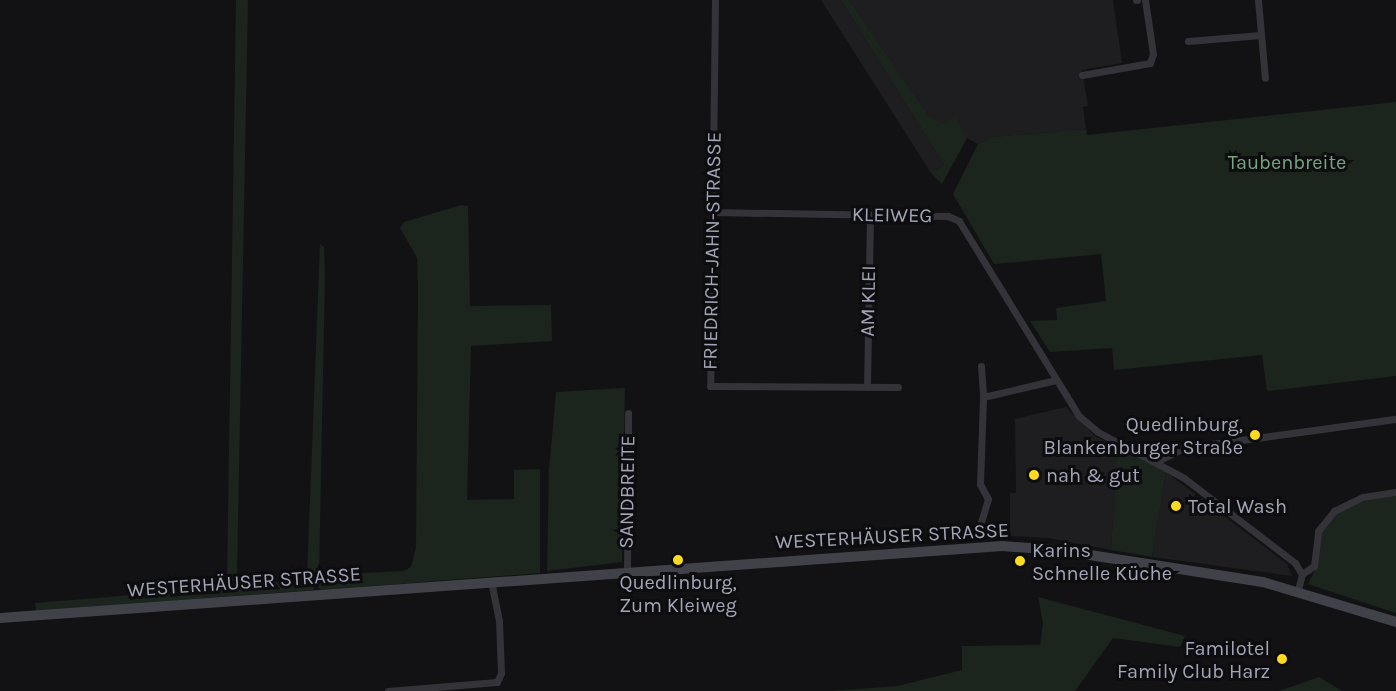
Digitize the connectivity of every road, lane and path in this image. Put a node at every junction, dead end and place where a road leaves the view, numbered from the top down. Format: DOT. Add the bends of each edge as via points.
graph roads {
  1 [pos="715,0"];
  2 [pos="1145,0"];
  3 [pos="1258,0"];
  4 [pos="1261,35"];
  5 [pos="1188,41"];
  6 [pos="1082,75"];
  7 [pos="1265,78"];
  8 [pos="712,212"];
  9 [pos="870,215"];
  10 [pos="981,366"];
  11 [pos="1056,380"];
  12 [pos="867,387"];
  13 [pos="898,387"];
  14 [pos="983,397"];
  15 [pos="628,413"];
  16 [pos="1396,419"];
  17 [pos="1156,462"];
  18 [pos="1396,492"];
  19 [pos="981,522"];
  20 [pos="627,572"];
  21 [pos="1302,574"];
  22 [pos="491,581"];
  23 [pos="1298,590"];
  24 [pos="0,618"];
  25 [pos="1396,622"];
  26 [pos="388,691"];
  1 -- 8 [label="street, FRIEDRICH-JAHN-STRASSE"];
  2 -- 6 [label="street" via="1153,54 1150,63"];
  3 -- 4 [label="street"];
  4 -- 5 [label="street"];
  4 -- 7 [label="street"];
  8 -- 9 [label="street, KLEIWEG"];
  8 -- 12 [label="street, FRIEDRICH-JAHN-STRASSE" via="710,386"];
  9 -- 11 [label="street, KLEIWEG" via="948,216 959,221"];
  9 -- 12 [label="street, AM KLEI"];
  10 -- 14 [label="street"];
  11 -- 14 [label="street"];
  11 -- 17 [label="street, KLEIWEG" via="1073,408 1098,432"];
  12 -- 13 [label="street, FRIEDRICH-JAHN-STRASSE"];
  14 -- 19 [label="street" via="980,484 988,499"];
  15 -- 20 [label="street, SANDBREITE"];
  16 -- 17 [label="street" via="1183,448"];
  17 -- 21 [label="street, KLEIWEG" via="1184,478 1295,563"];
  18 -- 21 [label="street" via="1363,497 1334,511 1318,531 1314,566"];
  20 -- 22 [label="main road, WESTERHÄUSER STRASSE"];
  20 -- 23 [label="main road, WESTERHÄUSER STRASSE" via="1002,546 1058,550"];
  21 -- 23 [label="street"];
  22 -- 24 [label="main road, WESTERHÄUSER STRASSE"];
  22 -- 26 [label="street" via="499,621 501,673 497,682"];
  23 -- 25 [label="main road, WESTERHÄUSER STRASSE"];
}
